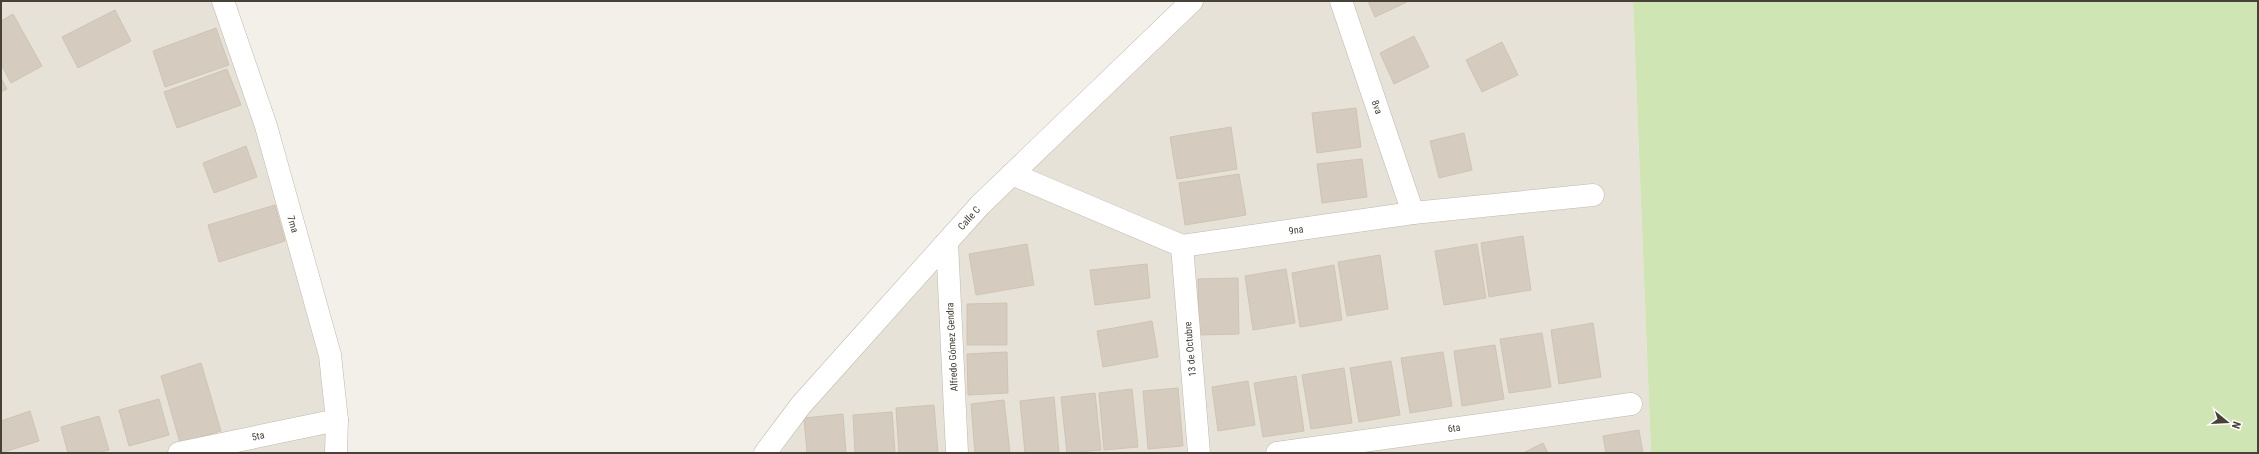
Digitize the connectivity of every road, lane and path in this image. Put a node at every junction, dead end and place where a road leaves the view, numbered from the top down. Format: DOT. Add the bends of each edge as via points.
graph roads {
  1 [pos="223,1"];
  2 [pos="1192,1"];
  3 [pos="1341,1"];
  4 [pos="1012,174"];
  5 [pos="1593,195"];
  6 [pos="1413,213"];
  7 [pos="947,242"];
  8 [pos="1182,246"];
  9 [pos="1631,404"];
  10 [pos="337,420"];
  11 [pos="179,453"];
  12 [pos="336,453"];
  13 [pos="765,453"];
  14 [pos="957,453"];
  15 [pos="1199,453"];
  16 [pos="1277,453"];
  1 -- 10 [label="street, 7ma" via="266,126 328,348"];
  2 -- 4 [label="street, Calle C"];
  3 -- 6 [label="street, 8va"];
  4 -- 7 [label="street, Calle C"];
  4 -- 8 [label="street"];
  5 -- 6 [label="street, 9na"];
  6 -- 8 [label="street, 9na"];
  7 -- 13 [label="street, Calle C" via="801,406"];
  7 -- 14 [label="street, Alfredo Gómez Gendra"];
  8 -- 15 [label="street, 13 de Octubre"];
  9 -- 16 [label="street, 6ta"];
  10 -- 11 [label="street, 5ta"];
  10 -- 12 [label="street, 7ma"];
}
